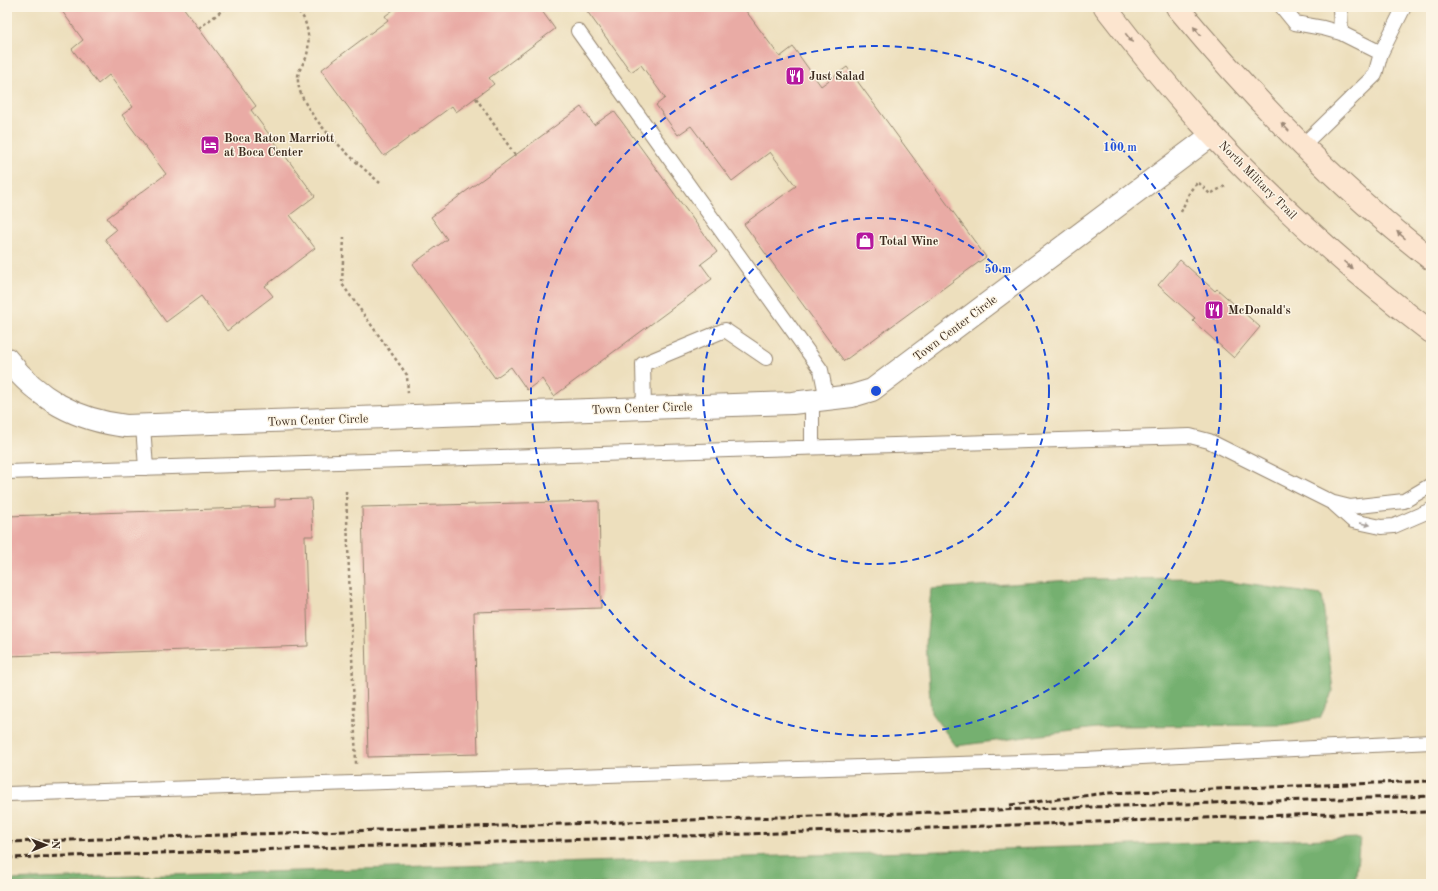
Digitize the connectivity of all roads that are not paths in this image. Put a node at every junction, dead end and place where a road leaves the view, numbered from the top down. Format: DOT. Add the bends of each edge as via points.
graph roads {
  1 [pos="1105,7"];
  2 [pos="1177,7"];
  3 [pos="1282,7"];
  4 [pos="1340,7"];
  5 [pos="1404,7"];
  6 [pos="578,31"];
  7 [pos="1341,34"];
  8 [pos="1381,53"];
  9 [pos="1212,135"];
  10 [pos="1303,146"];
  11 [pos="1431,260"];
  12 [pos="1431,332"];
  13 [pos="766,358"];
  14 [pos="7,359"];
  15 [pos="820,400"];
  16 [pos="644,408"];
  17 [pos="143,426"];
  18 [pos="812,447"];
  19 [pos="146,468"];
  20 [pos="7,472"];
  21 [pos="1431,485"];
  22 [pos="1333,503"];
  23 [pos="1431,510"];
  24 [pos="1431,742"];
  25 [pos="7,794"];
  1 -- 9 [label="main road, North Military Trail, one-way"];
  10 -- 2 [label="main road, one-way" via="1260,102"];
  3 -- 7 [label="lane" via="1295,23"];
  4 -- 7 [label="lane"];
  5 -- 8 [label="lane"];
  6 -- 15 [label="lane" via="821,370"];
  7 -- 8 [label="lane"];
  8 -- 10 [label="lane" via="1375,75"];
  9 -- 12 [label="main road, North Military Trail, one-way" via="1319,239 1380,293"];
  9 -- 15 [label="street, Town Center Circle" via="872,390 852,396"];
  11 -- 10 [label="main road, one-way"];
  13 -- 16 [label="lane" via="725,330 704,338 643,364"];
  14 -- 17 [label="street, Town Center Circle" via="41,394 73,413 108,424"];
  15 -- 16 [label="street, Town Center Circle"];
  15 -- 18 [label="lane"];
  16 -- 17 [label="street, Town Center Circle"];
  17 -- 19 [label="lane"];
  18 -- 19 [label="lane"];
  18 -- 22 [label="lane" via="1190,436 1209,441"];
  19 -- 20 [label="lane"];
  21 -- 22 [label="lane" via="1404,501 1350,506"];
  22 -- 23 [label="lane, one-way" via="1353,521 1381,527 1394,526"];
  24 -- 25 [label="lane" via="1084,760"];
}
